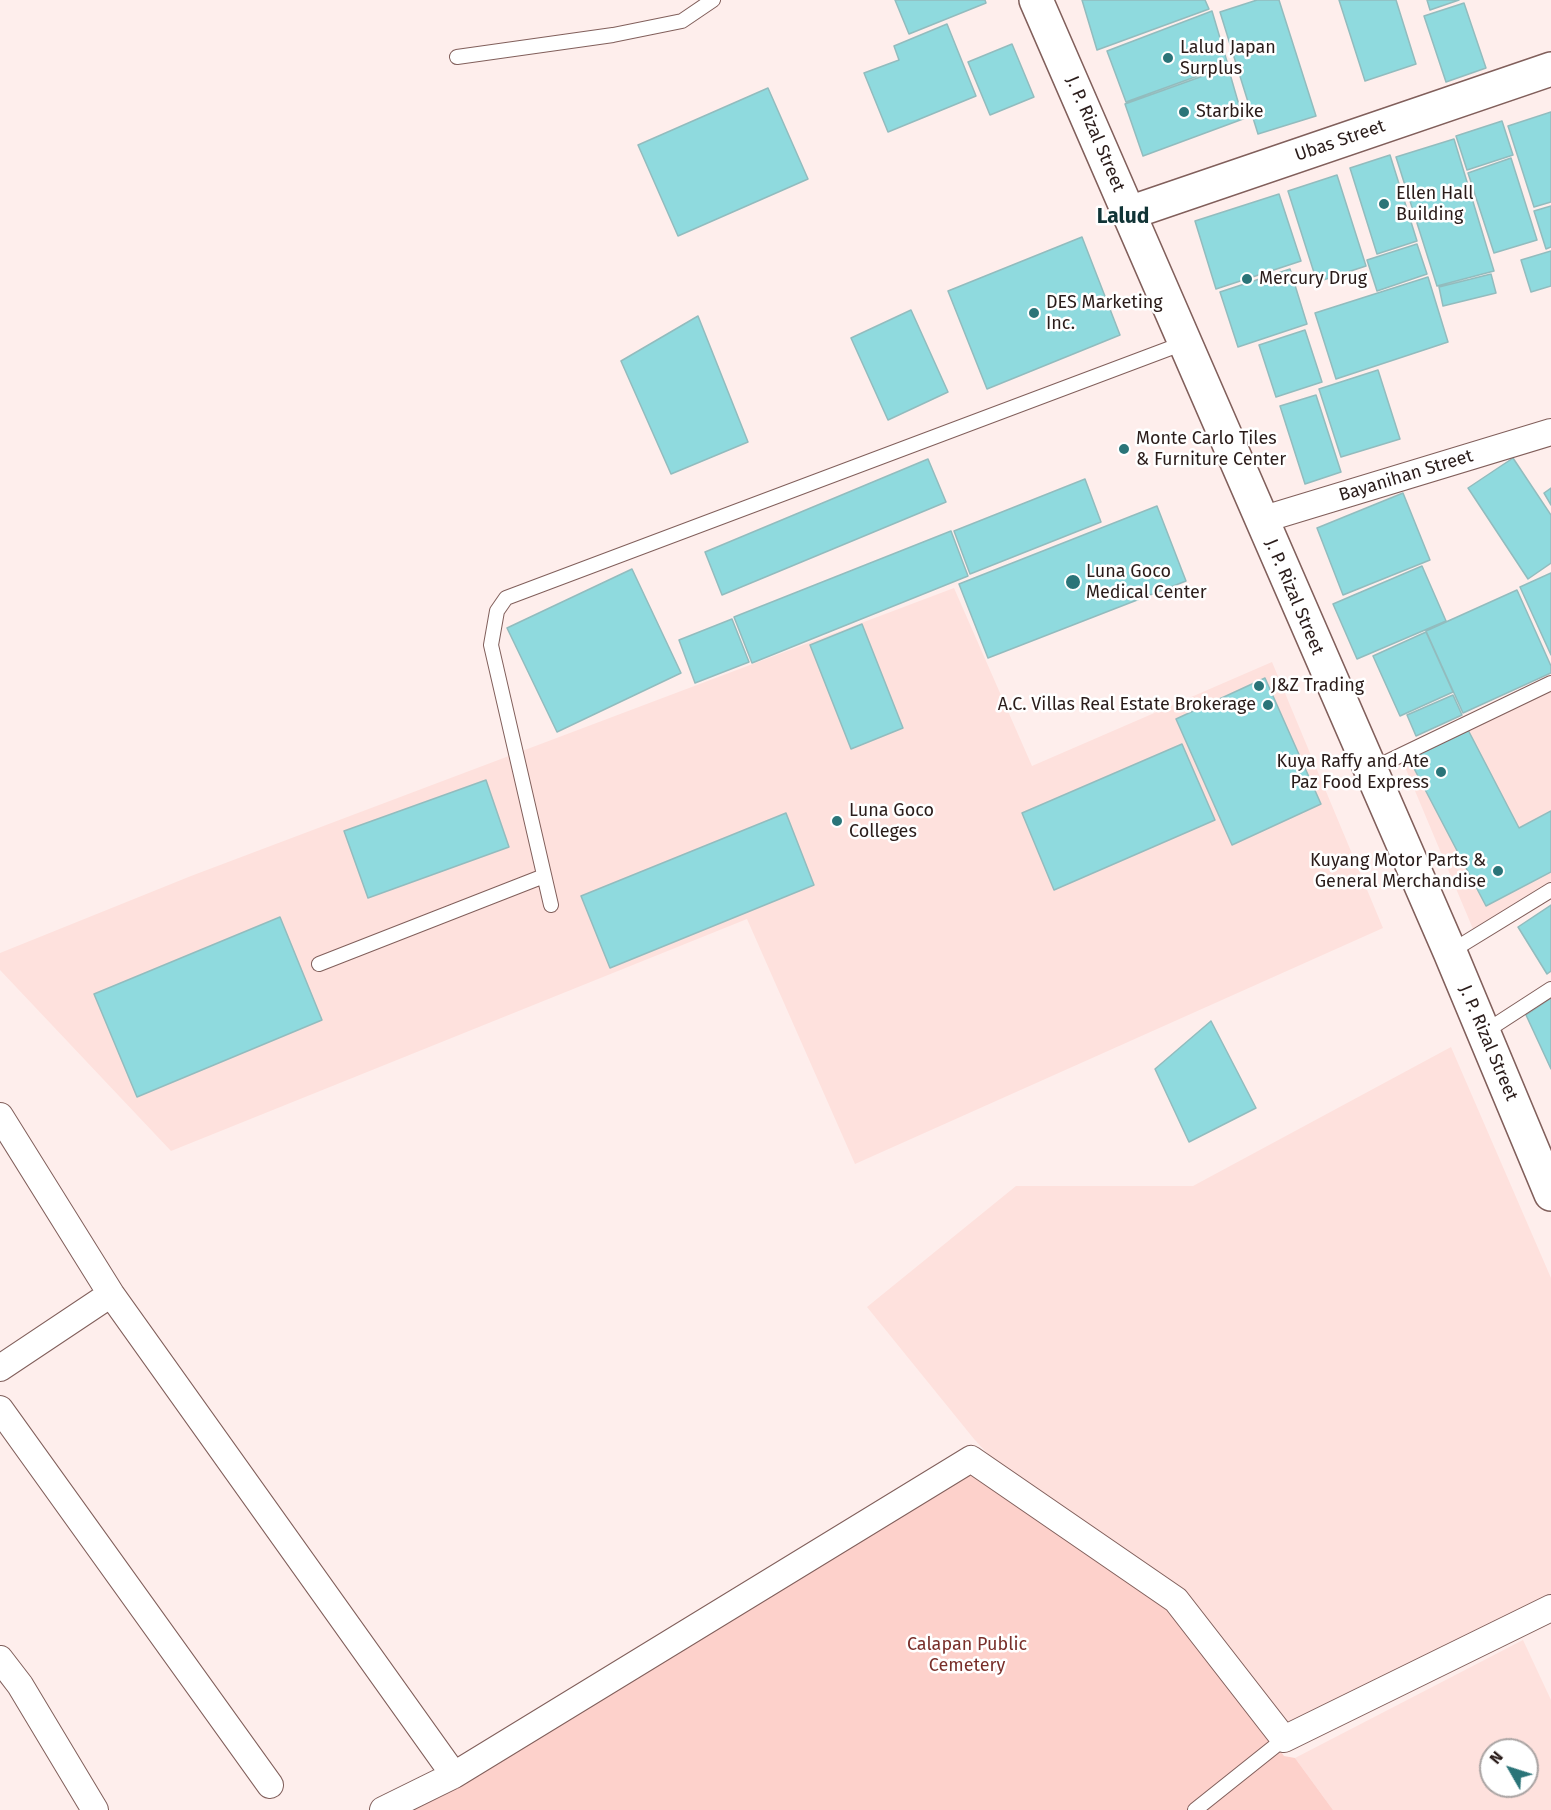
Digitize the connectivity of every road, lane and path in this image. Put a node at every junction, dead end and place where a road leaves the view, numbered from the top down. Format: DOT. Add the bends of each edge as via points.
graph roads {
  1 [pos="713,0"];
  2 [pos="1044,2"];
  3 [pos="457,57"];
  4 [pos="1551,69"];
  5 [pos="1129,213"];
  6 [pos="1184,343"];
  7 [pos="1551,432"];
  8 [pos="1261,520"];
  9 [pos="1551,683"];
  10 [pos="1370,770"];
  11 [pos="544,876"];
  12 [pos="1551,890"];
  13 [pos="551,905"];
  14 [pos="1450,952"];
  15 [pos="319,964"];
  16 [pos="1551,989"];
  17 [pos="1483,1033"];
  18 [pos="0,1116"];
  19 [pos="1551,1194"];
  20 [pos="111,1294"];
  21 [pos="0,1368"];
  22 [pos="0,1409"];
  23 [pos="1551,1608"];
  24 [pos="0,1659"];
  25 [pos="1284,1739"];
  26 [pos="454,1775"];
  27 [pos="270,1785"];
  28 [pos="95,1810"];
  29 [pos="383,1810"];
  30 [pos="1195,1810"];
  1 -- 3 [label="lane" via="682,21"];
  2 -- 5 [label="main road, J. P. Rizal Street"];
  4 -- 5 [label="main road, Ubas Street"];
  5 -- 6 [label="main road, J. P. Rizal Street"];
  6 -- 8 [label="main road, J. P. Rizal Street"];
  6 -- 11 [label="lane" via="506,598 497,611 491,645"];
  7 -- 8 [label="street, Bayanihan Street"];
  8 -- 10 [label="main road, J. P. Rizal Street"];
  9 -- 10 [label="lane"];
  10 -- 14 [label="main road, J. P. Rizal Street"];
  11 -- 13 [label="lane"];
  11 -- 15 [label="lane"];
  12 -- 14 [label="lane"];
  14 -- 17 [label="main road, J. P. Rizal Street"];
  16 -- 17 [label="lane"];
  17 -- 19 [label="main road, J. P. Rizal Street"];
  18 -- 20 [label="street"];
  20 -- 21 [label="street"];
  20 -- 26 [label="street"];
  22 -- 27 [label="street"];
  23 -- 25 [label="street"];
  24 -- 28 [label="street" via="20,1685"];
  25 -- 26 [label="street" via="1176,1600 971,1459"];
  25 -- 30 [label="lane"];
  26 -- 29 [label="street"];
}
